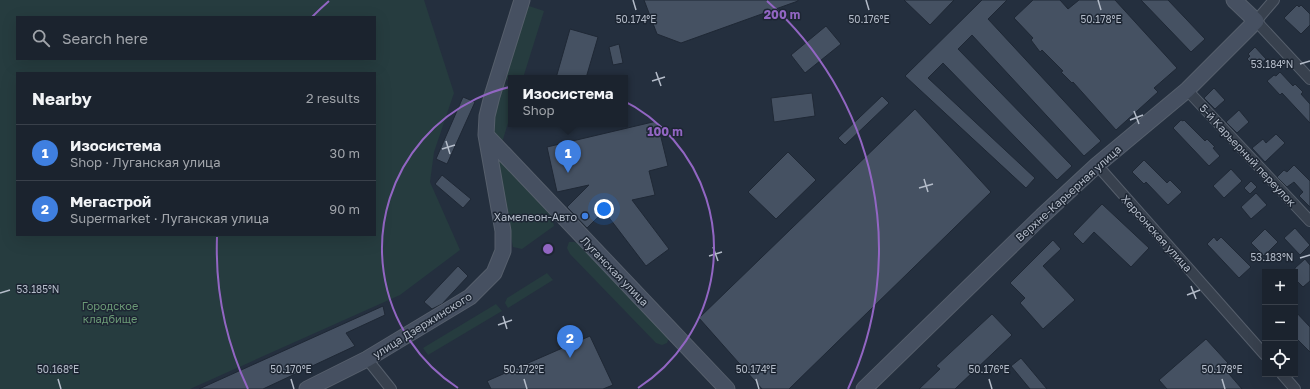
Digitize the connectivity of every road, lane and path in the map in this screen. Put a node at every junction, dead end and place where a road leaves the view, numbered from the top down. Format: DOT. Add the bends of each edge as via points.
graph roads {
  1 [pos="522,0"];
  2 [pos="1234,0"];
  3 [pos="1274,0"];
  4 [pos="1256,21"];
  5 [pos="1310,79"];
  6 [pos="1187,90"];
  7 [pos="486,136"];
  8 [pos="1097,165"];
  9 [pos="1310,221"];
  10 [pos="1262,352"];
  11 [pos="367,359"];
  12 [pos="1285,377"];
  13 [pos="307,389"];
  14 [pos="391,389"];
  15 [pos="726,389"];
  16 [pos="864,389"];
  17 [pos="1295,389"];
  1 -- 7 [label="street, улица Дзержинского" via="492,96"];
  2 -- 4 [label="street"];
  3 -- 4 [label="street, Верхне-Карьерная улица"];
  4 -- 5 [label="street"];
  4 -- 6 [label="street, Верхне-Карьерная улица"];
  6 -- 8 [label="street, Верхне-Карьерная улица"];
  6 -- 9 [label="street, 5-й Карьерный переулок"];
  7 -- 11 [label="street, улица Дзержинского" via="503,231 503,251 494,273 470,297"];
  7 -- 15 [label="street, Луганская улица"];
  8 -- 10 [label="street, Херсонская улица"];
  8 -- 16 [label="street, Верхне-Карьерная улица"];
  11 -- 13 [label="street, улица Дзержинского"];
  11 -- 14 [label="street"];
  12 -- 17 [label="street"];
}
